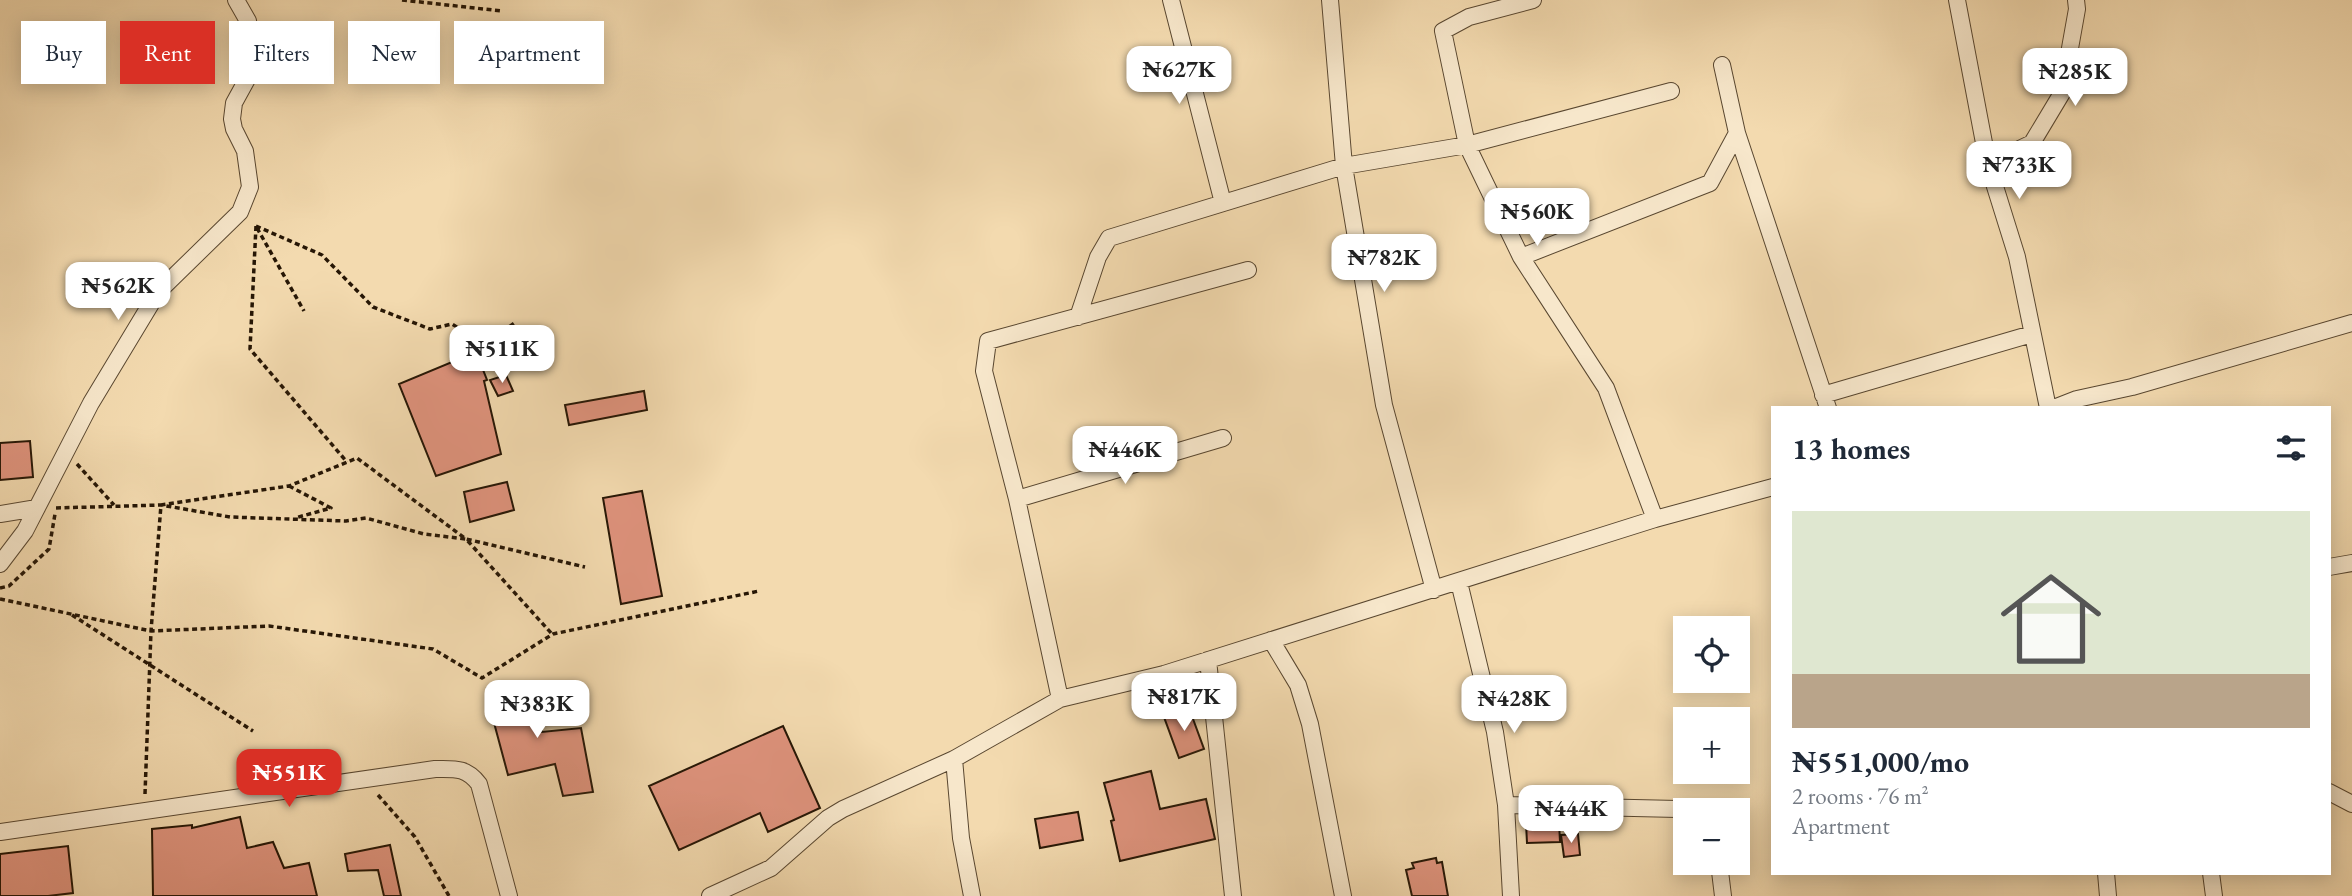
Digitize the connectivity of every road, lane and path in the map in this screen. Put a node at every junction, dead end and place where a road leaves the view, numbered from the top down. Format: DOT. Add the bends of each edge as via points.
graph roads {
  1 [pos="236,0"];
  2 [pos="402,0"];
  3 [pos="1171,0"];
  4 [pos="1329,0"];
  5 [pos="1533,0"];
  6 [pos="1957,0"];
  7 [pos="2076,0"];
  8 [pos="502,11"];
  9 [pos="1722,65"];
  10 [pos="1671,91"];
  11 [pos="1737,133"];
  12 [pos="1467,145"];
  13 [pos="1988,164"];
  14 [pos="1345,166"];
  15 [pos="1223,203"];
  16 [pos="256,226"];
  17 [pos="1521,257"];
  18 [pos="1248,270"];
  19 [pos="304,311"];
  20 [pos="1078,317"];
  21 [pos="516,322"];
  22 [pos="2352,323"];
  23 [pos="2032,334"];
  24 [pos="1826,401"];
  25 [pos="2048,406"];
  26 [pos="2059,406"];
  27 [pos="1223,438"];
  28 [pos="66,452"];
  29 [pos="347,463"];
  30 [pos="289,486"];
  31 [pos="1771,488"];
  32 [pos="1017,499"];
  33 [pos="161,505"];
  34 [pos="115,506"];
  35 [pos="37,508"];
  36 [pos="0,514"];
  37 [pos="291,519"];
  38 [pos="1656,519"];
  39 [pos="466,539"];
  40 [pos="2352,563"];
  41 [pos="0,564"];
  42 [pos="585,566"];
  43 [pos="2331,568"];
  44 [pos="1459,582"];
  45 [pos="1434,590"];
  46 [pos="759,591"];
  47 [pos="0,599"];
  48 [pos="70,614"];
  49 [pos="151,631"];
  50 [pos="552,634"];
  51 [pos="1271,640"];
  52 [pos="1208,660"];
  53 [pos="150,665"];
  54 [pos="1060,699"];
  55 [pos="253,731"];
  56 [pos="954,759"];
  57 [pos="365,780"];
  58 [pos="2331,793"];
  59 [pos="2352,804"];
  60 [pos="1506,805"];
  61 [pos="1673,808"];
  62 [pos="144,812"];
  63 [pos="0,832"];
  64 [pos="1720,875"];
  65 [pos="2106,875"];
  66 [pos="2211,875"];
  67 [pos="713,895"];
  68 [pos="449,896"];
  69 [pos="509,896"];
  70 [pos="972,896"];
  71 [pos="1233,896"];
  72 [pos="1343,896"];
  73 [pos="1511,896"];
  74 [pos="1723,896"];
  75 [pos="2108,896"];
  76 [pos="2214,896"];
  1 -- 28 [label="street" via="248,21 253,51 251,72 234,103 232,118 245,151 250,187 240,212 158,292"];
  2 -- 8 [label="path"];
  3 -- 15 [label="street"];
  4 -- 14 [label="street"];
  5 -- 12 [label="street" via="1469,17 1443,31"];
  6 -- 13 [label="street"];
  7 -- 13 [label="street" via="2062,93 2032,143"];
  9 -- 11 [label="street"];
  10 -- 12 [label="street"];
  11 -- 17 [label="street" via="1710,183"];
  11 -- 24 [label="street"];
  12 -- 14 [label="street"];
  12 -- 17 [label="street"];
  13 -- 23 [label="street" via="2017,257"];
  14 -- 15 [label="street"];
  14 -- 45 [label="street" via="1384,405"];
  15 -- 20 [label="street" via="1109,238"];
  16 -- 19 [label="path"];
  16 -- 21 [label="path" via="322,255 373,307 430,330 452,324 484,344"];
  16 -- 29 [label="path" via="250,349"];
  17 -- 38 [label="street" via="1606,388"];
  18 -- 20 [label="street"];
  20 -- 32 [label="street" via="988,341 984,371"];
  22 -- 26 [label="street"];
  23 -- 24 [label="street"];
  23 -- 25 [label="street"];
  27 -- 32 [label="street"];
  28 -- 34 [label="path"];
  28 -- 35 [label="street"];
  29 -- 30 [label="path"];
  29 -- 39 [label="path" via="357,458"];
  30 -- 33 [label="path"];
  30 -- 37 [label="path" via="331,508"];
  31 -- 38 [label="street"];
  32 -- 54 [label="street"];
  33 -- 34 [label="path"];
  33 -- 37 [label="path" via="230,517"];
  33 -- 49 [label="path"];
  34 -- 35 [label="path"];
  35 -- 36 [label="street"];
  35 -- 41 [label="street"];
  37 -- 39 [label="path" via="366,518 424,534"];
  38 -- 44 [label="street"];
  39 -- 42 [label="path"];
  39 -- 50 [label="path"];
  40 -- 43 [label="street"];
  44 -- 45 [label="street"];
  44 -- 60 [label="street" via="1495,732"];
  45 -- 51 [label="street"];
  46 -- 50 [label="path"];
  47 -- 48 [label="path"];
  48 -- 49 [label="path"];
  48 -- 53 [label="path"];
  49 -- 50 [label="path" via="270,626 433,649 482,678"];
  49 -- 53 [label="path"];
  51 -- 52 [label="street"];
  51 -- 72 [label="street" via="1298,685 1310,724"];
  52 -- 54 [label="street"];
  52 -- 71 [label="street"];
  53 -- 55 [label="path"];
  53 -- 62 [label="path"];
  54 -- 56 [label="street"];
  56 -- 67 [label="street" via="843,809 771,868"];
  56 -- 70 [label="street"];
  57 -- 62 [label="street"];
  57 -- 68 [label="path" via="415,837"];
  57 -- 69 [label="street" via="435,769 470,772 479,784"];
  58 -- 59 [label="street"];
  60 -- 61 [label="street"];
  60 -- 73 [label="street"];
  62 -- 63 [label="street"];
  64 -- 74 [label="street"];
  65 -- 75 [label="street"];
  66 -- 76 [label="street"];
}
